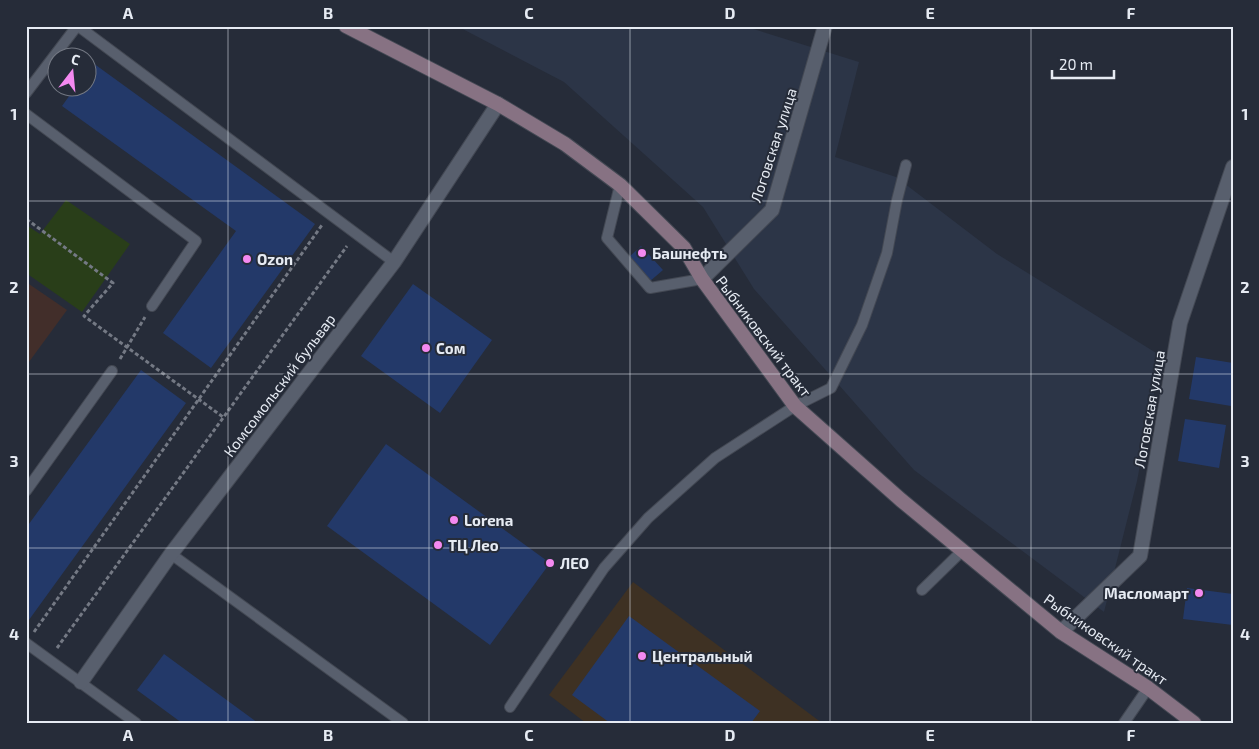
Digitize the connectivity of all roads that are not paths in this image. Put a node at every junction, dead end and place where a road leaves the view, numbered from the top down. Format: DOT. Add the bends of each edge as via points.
graph roads {
  1 [pos="77,26"];
  2 [pos="346,26"];
  3 [pos="825,26"];
  4 [pos="26,93"];
  5 [pos="498,104"];
  6 [pos="26,114"];
  7 [pos="906,165"];
  8 [pos="1233,167"];
  9 [pos="620,184"];
  10 [pos="394,262"];
  11 [pos="702,279"];
  12 [pos="152,306"];
  13 [pos="112,370"];
  14 [pos="795,406"];
  15 [pos="26,491"];
  16 [pos="963,550"];
  17 [pos="171,554"];
  18 [pos="922,590"];
  19 [pos="1061,632"];
  20 [pos="29,639"];
  21 [pos="82,682"];
  22 [pos="1148,688"];
  23 [pos="510,707"];
  24 [pos="136,723"];
  25 [pos="403,723"];
  26 [pos="1124,723"];
  27 [pos="1194,723"];
  1 -- 4 [label="lane"];
  1 -- 10 [label="lane"];
  2 -- 5 [label="main road, Рыбниковский тракт"];
  3 -- 11 [label="street, Логовская улица" via="772,210"];
  5 -- 9 [label="main road, Рыбниковский тракт" via="565,144"];
  5 -- 10 [label="street, Комсомольский бульвар"];
  6 -- 12 [label="lane" via="196,241"];
  7 -- 14 [label="lane" via="887,253 862,325 832,388"];
  8 -- 19 [label="street, Логовская улица" via="1180,322 1140,556"];
  9 -- 11 [label="main road, Рыбниковский тракт" via="684,248"];
  9 -- 11 [label="lane" via="607,238 643,280 650,288"];
  10 -- 17 [label="street, Комсомольский бульвар"];
  11 -- 14 [label="main road, Рыбниковский тракт"];
  13 -- 15 [label="lane"];
  14 -- 16 [label="main road, Рыбниковский тракт"];
  14 -- 23 [label="lane" via="714,458 648,518 604,568"];
  16 -- 18 [label="lane"];
  16 -- 19 [label="main road, Рыбниковский тракт"];
  17 -- 21 [label="street, Комсомольский бульвар"];
  17 -- 25 [label="lane"];
  19 -- 22 [label="main road, Рыбниковский тракт"];
  20 -- 21 [label="lane" via="49,659"];
  21 -- 24 [label="lane"];
  22 -- 26 [label="lane"];
  22 -- 27 [label="main road, Рыбниковский тракт"];
}
